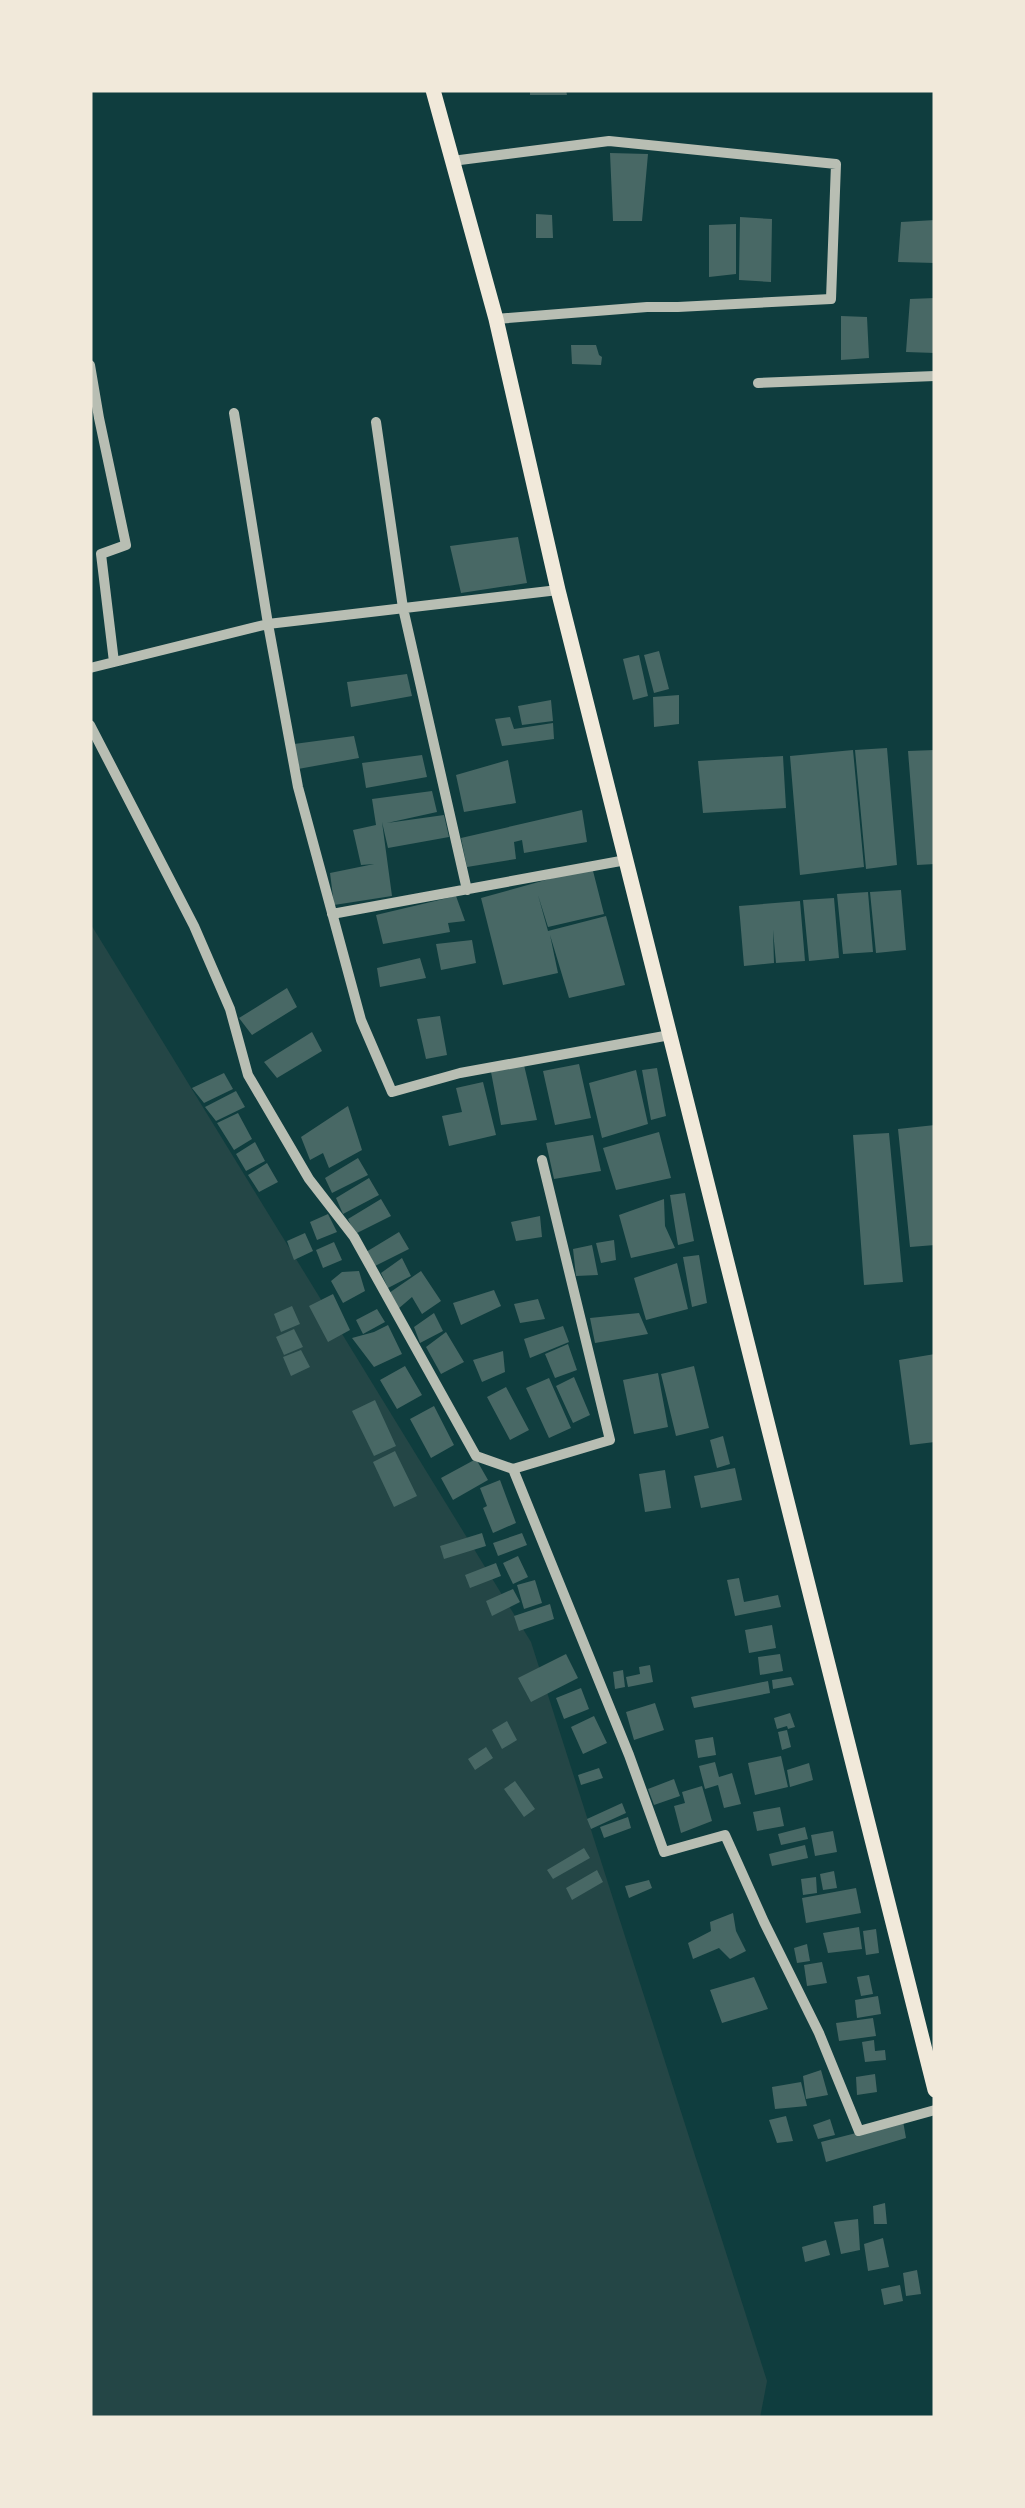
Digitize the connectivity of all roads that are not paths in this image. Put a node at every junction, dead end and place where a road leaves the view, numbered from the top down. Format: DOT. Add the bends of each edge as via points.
graph roads {
  1 [pos="434,90"];
  2 [pos="452,160"];
  3 [pos="496,319"];
  4 [pos="90,364"];
  5 [pos="935,376"];
  6 [pos="758,383"];
  7 [pos="234,413"];
  8 [pos="376,422"];
  9 [pos="558,590"];
  10 [pos="403,608"];
  11 [pos="268,624"];
  12 [pos="114,662"];
  13 [pos="90,668"];
  14 [pos="90,725"];
  15 [pos="626,860"];
  16 [pos="467,890"];
  17 [pos="332,914"];
  18 [pos="670,1035"];
  19 [pos="542,1160"];
  20 [pos="513,1469"];
  21 [pos="935,2090"];
  22 [pos="935,2110"];
  1 -- 2 [label="main road"];
  2 -- 3 [label="main road"];
  2 -- 3 [label="street" via="609,141 836,164 831,299"];
  3 -- 9 [label="main road"];
  4 -- 12 [label="street" via="126,544 101,554"];
  5 -- 6 [label="street"];
  7 -- 11 [label="street"];
  8 -- 10 [label="street"];
  9 -- 10 [label="street"];
  9 -- 15 [label="main road"];
  10 -- 11 [label="street"];
  10 -- 16 [label="street"];
  11 -- 12 [label="street"];
  11 -- 17 [label="street" via="298,788"];
  12 -- 13 [label="street"];
  14 -- 20 [label="street" via="194,926 230,1009 248,1075 309,1179 354,1238 476,1456"];
  15 -- 16 [label="street"];
  15 -- 18 [label="main road"];
  16 -- 17 [label="street"];
  17 -- 18 [label="street" via="361,1020 392,1092"];
  18 -- 21 [label="main road"];
  19 -- 20 [label="street" via="610,1440"];
  20 -- 22 [label="street" via="664,1852 725,1835 859,2131"];
}
